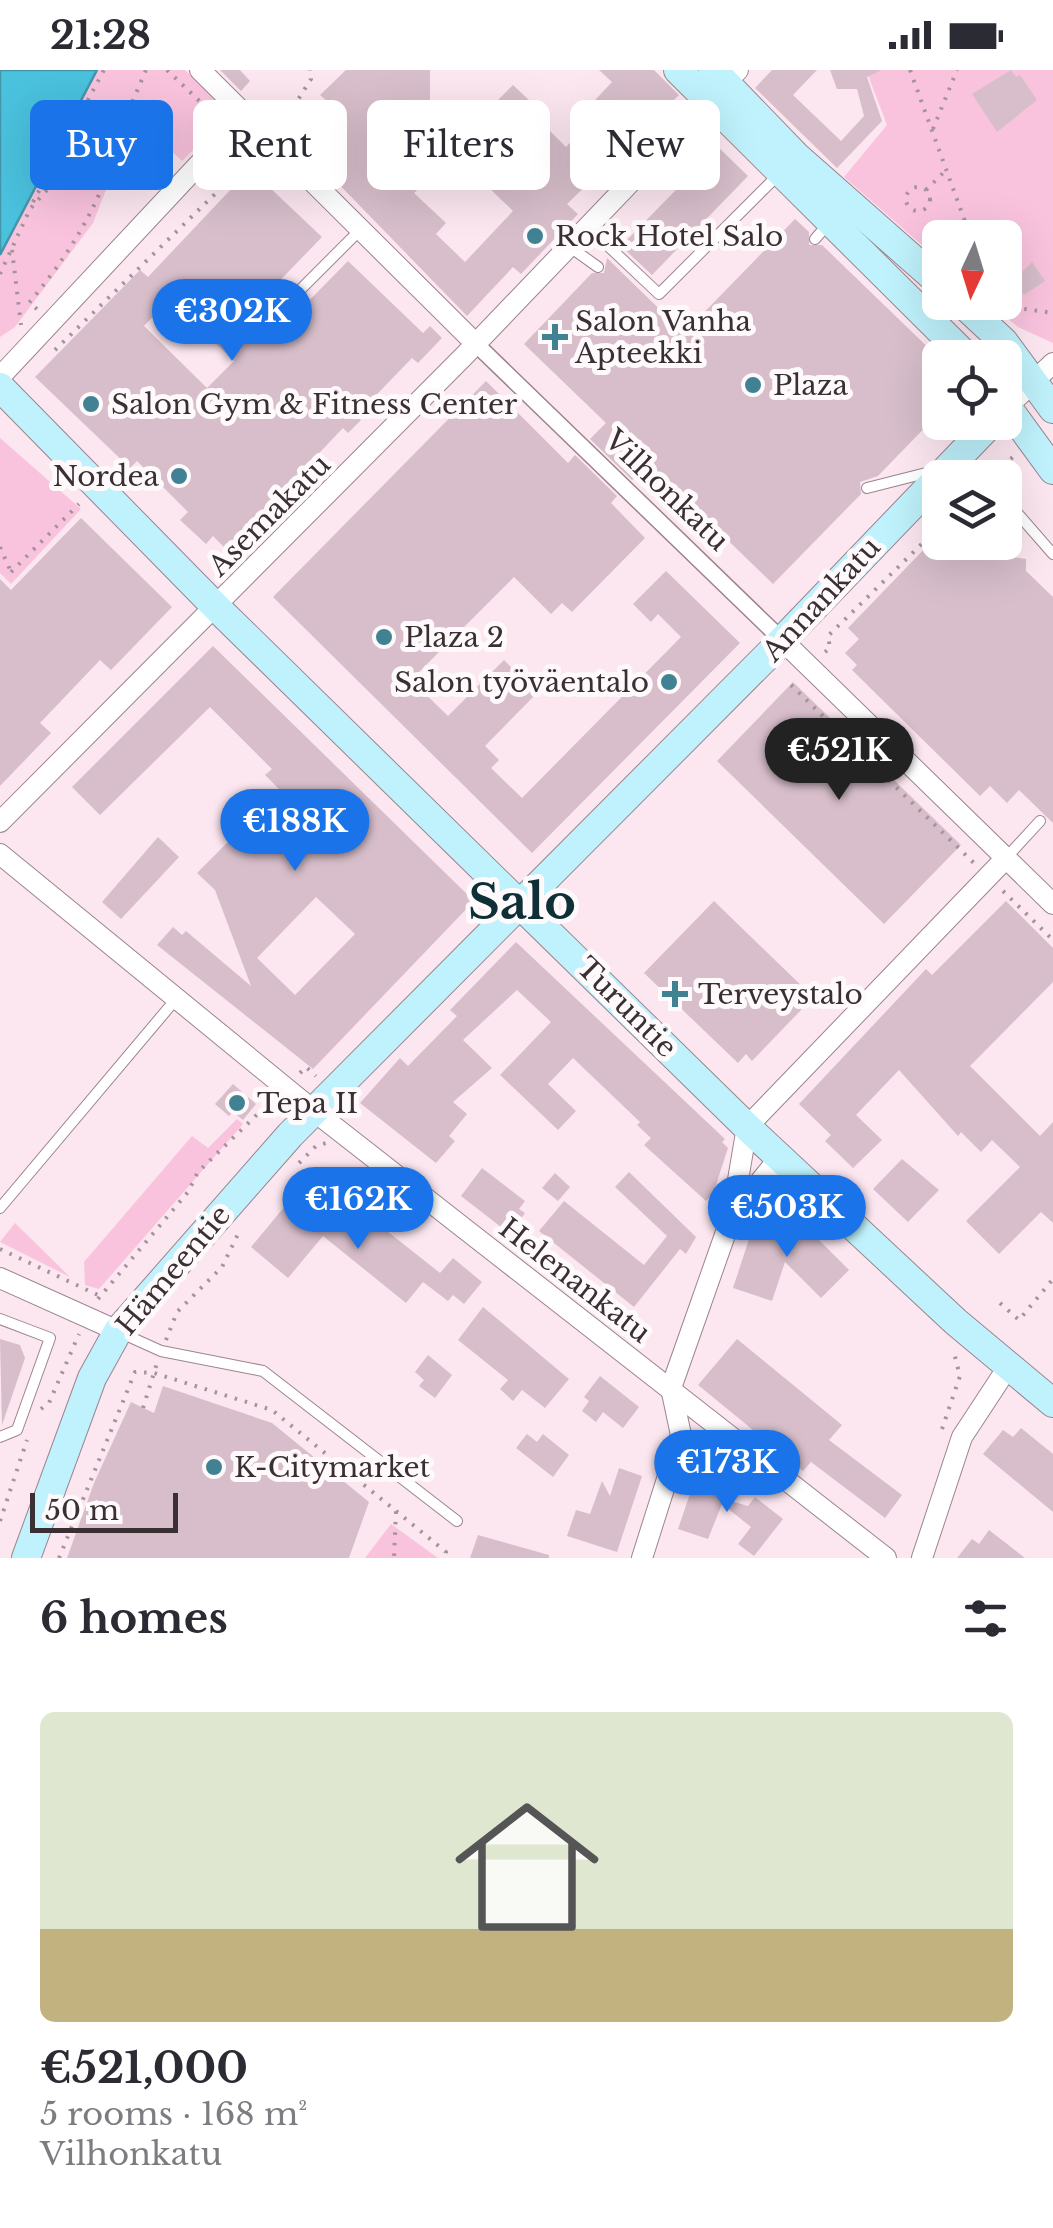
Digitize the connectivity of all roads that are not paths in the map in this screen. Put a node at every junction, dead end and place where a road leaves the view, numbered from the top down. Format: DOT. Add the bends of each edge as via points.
graph roads {
  1 [pos="200,70"];
  2 [pos="678,70"];
  3 [pos="721,81"];
  4 [pos="229,100"];
  5 [pos="193,171"];
  6 [pos="778,174"];
  7 [pos="318,190"];
  8 [pos="588,226"];
  9 [pos="359,231"];
  10 [pos="569,246"];
  11 [pos="598,267"];
  12 [pos="922,267"];
  13 [pos="292,299"];
  14 [pos="981,320"];
  15 [pos="948,340"];
  16 [pos="476,344"];
  17 [pos="1043,373"];
  18 [pos="0,377"];
  19 [pos="0,387"];
  20 [pos="1022,392"];
  21 [pos="1053,409"];
  22 [pos="1022,434"];
  23 [pos="973,440"];
  24 [pos="953,460"];
  25 [pos="1053,470"];
  26 [pos="922,472"];
  27 [pos="867,488"];
  28 [pos="922,492"];
  29 [pos="1022,518"];
  30 [pos="1053,554"];
  31 [pos="216,607"];
  32 [pos="782,640"];
  33 [pos="1040,821"];
  34 [pos="0,822"];
  35 [pos="0,854"];
  36 [pos="1006,858"];
  37 [pos="522,902"];
  38 [pos="1053,904"];
  39 [pos="176,998"];
  40 [pos="314,1111"];
  41 [pos="747,1127"];
  42 [pos="780,1157"];
  43 [pos="0,1208"];
  44 [pos="732,1215"];
  45 [pos="0,1278"];
  46 [pos="0,1319"];
  47 [pos="118,1332"];
  48 [pos="1008,1367"];
  49 [pos="670,1388"];
  50 [pos="1053,1403"];
  51 [pos="0,1437"];
  52 [pos="457,1521"];
  53 [pos="26,1558"];
  54 [pos="642,1558"];
  55 [pos="886,1558"];
  56 [pos="922,1558"];
  1 -- 4 [label="street, Vilhonkatu"];
  2 -- 3 [label="main road"];
  3 -- 6 [label="main road"];
  3 -- 8 [label="street, Asemakatu"];
  3 -- 12 [label="main road"];
  5 -- 18 [label="street"];
  6 -- 8 [label="lane" via="659,294"];
  6 -- 15 [label="main road" via="823,230"];
  7 -- 9 [label="street, Vilhonkatu"];
  8 -- 10 [label="street, Asemakatu"];
  9 -- 13 [label="lane"];
  9 -- 16 [label="street, Vilhonkatu"];
  10 -- 11 [label="lane"];
  10 -- 16 [label="street, Asemakatu"];
  14 -- 17 [label="main road"];
  16 -- 31 [label="street, Asemakatu"];
  16 -- 32 [label="street, Vilhonkatu"];
  17 -- 20 [label="street"];
  17 -- 21 [label="main road"];
  19 -- 31 [label="main road, Turuntie"];
  22 -- 25 [label="main road"];
  23 -- 24 [label="main road, Annankatu"];
  26 -- 27 [label="lane"];
  28 -- 32 [label="main road, Annankatu"];
  29 -- 30 [label="lane"];
  31 -- 34 [label="street, Asemakatu"];
  31 -- 37 [label="main road, Turuntie"];
  32 -- 36 [label="street, Vilhonkatu"];
  32 -- 37 [label="main road, Annankatu"];
  33 -- 36 [label="lane"];
  35 -- 39 [label="street, Helenankatu"];
  36 -- 38 [label="street, Vilhonkatu"];
  36 -- 41 [label="street"];
  37 -- 40 [label="main road, Hämeentie"];
  37 -- 41 [label="main road, Turuntie"];
  39 -- 40 [label="street, Helenankatu"];
  39 -- 43 [label="lane"];
  40 -- 47 [label="main road, Hämeentie"];
  40 -- 49 [label="street, Helenankatu"];
  41 -- 42 [label="main road, Turuntie"];
  41 -- 44 [label="street"];
  42 -- 44 [label="street"];
  42 -- 48 [label="main road, Turuntie"];
  44 -- 49 [label="street"];
  45 -- 47 [label="street"];
  46 -- 51 [label="lane" via="50,1338 16,1430"];
  47 -- 52 [label="lane" via="161,1352 263,1372"];
  47 -- 53 [label="main road, Hämeentie" via="92,1378"];
  48 -- 50 [label="main road, Turuntie"];
  48 -- 56 [label="street" via="962,1437"];
  49 -- 54 [label="street" via="681,1436"];
  49 -- 55 [label="street, Helenankatu"];
}
